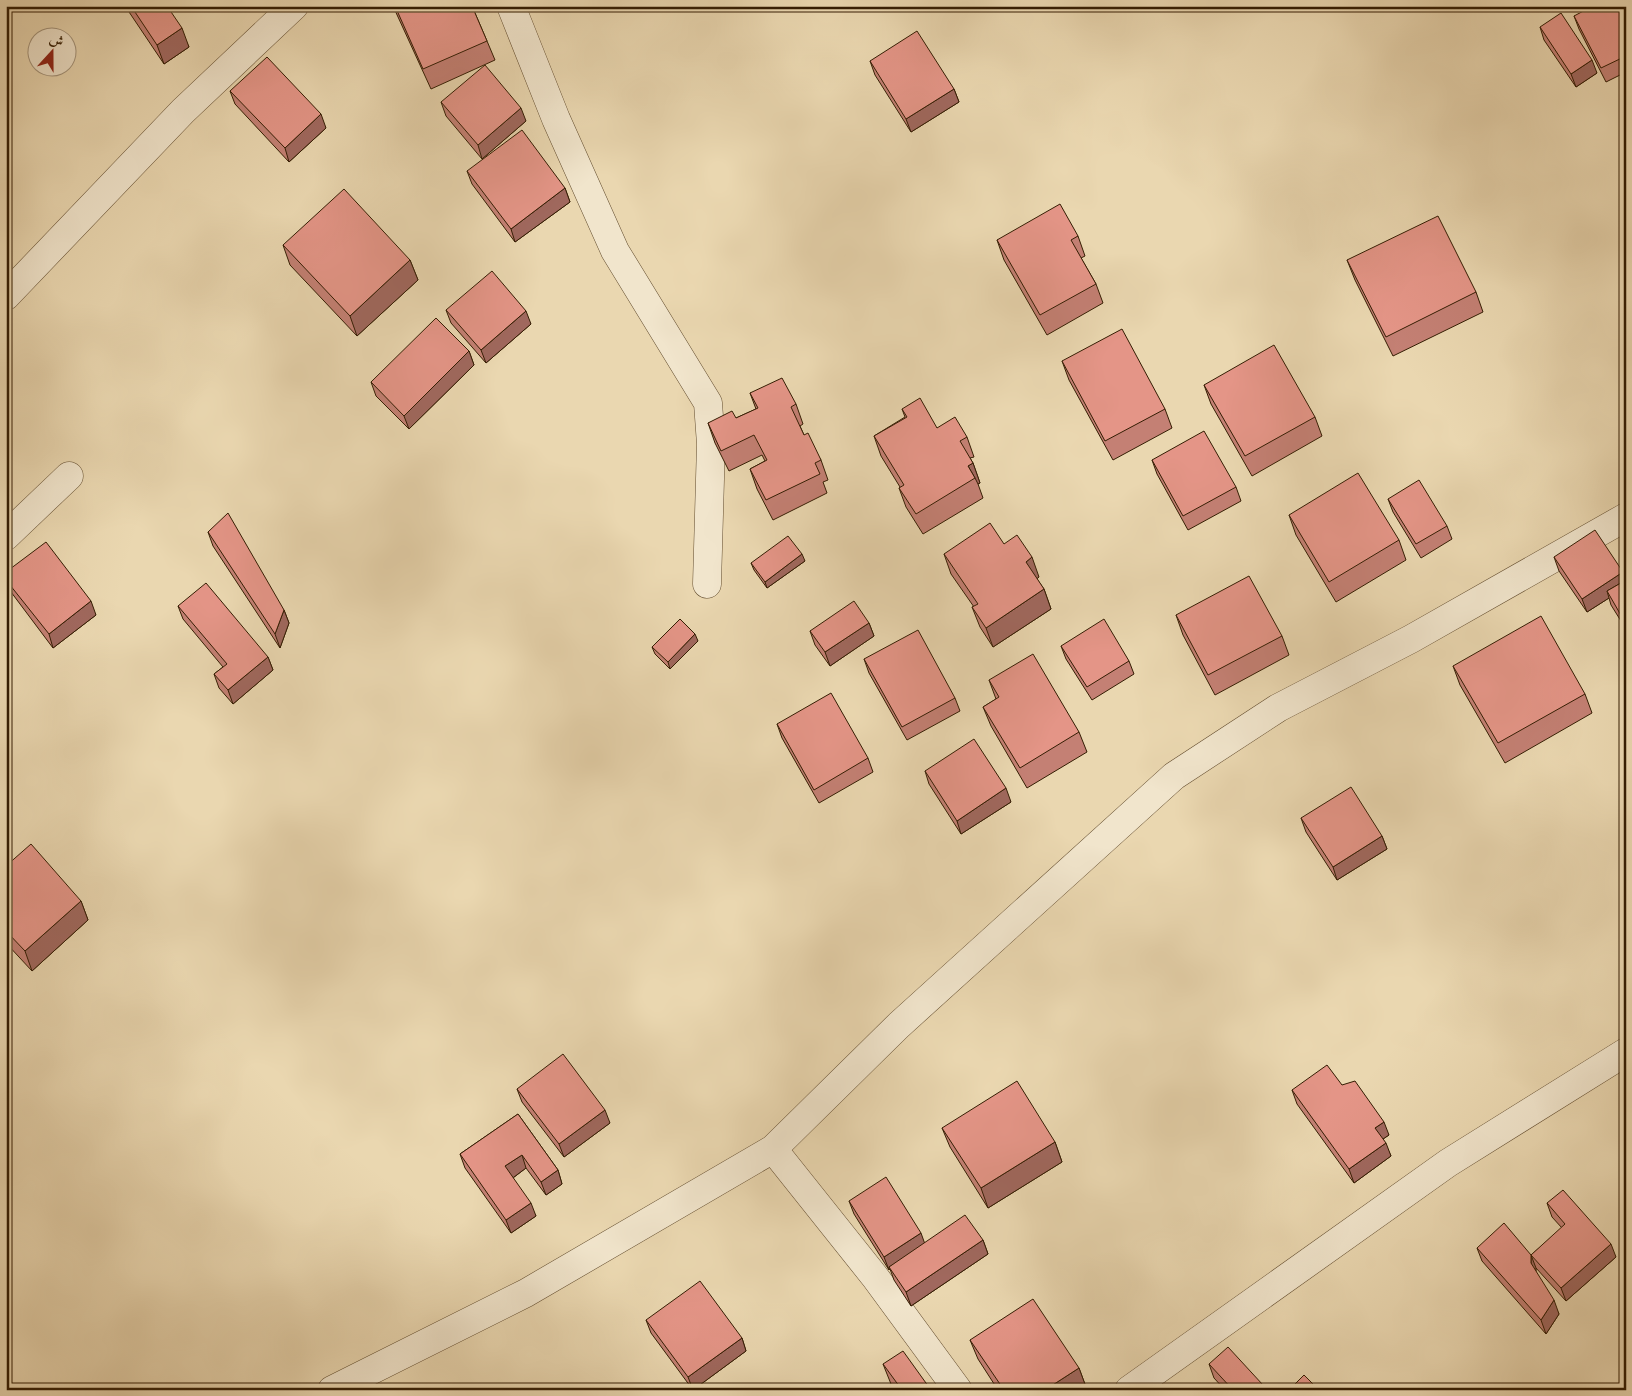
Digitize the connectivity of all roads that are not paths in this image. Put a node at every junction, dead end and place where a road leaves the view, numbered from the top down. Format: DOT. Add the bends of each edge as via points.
graph roads {
  1 [pos="294,6"];
  2 [pos="511,6"];
  3 [pos="6,296"];
  4 [pos="69,476"];
  5 [pos="1626,517"];
  6 [pos="6,536"];
  7 [pos="707,584"];
  8 [pos="1626,1052"];
  9 [pos="773,1149"];
  10 [pos="332,1390"];
  11 [pos="958,1390"];
  12 [pos="1129,1390"];
  1 -- 3 [label="street" via="183,111"];
  2 -- 7 [label="street" via="556,119 615,251 708,403 712,444"];
  4 -- 6 [label="street"];
  5 -- 9 [label="street" via="1411,639 1278,708 1174,776 899,1025"];
  8 -- 12 [label="street" via="1448,1163"];
  9 -- 10 [label="street" via="526,1293"];
  9 -- 11 [label="street" via="875,1277"];
}
